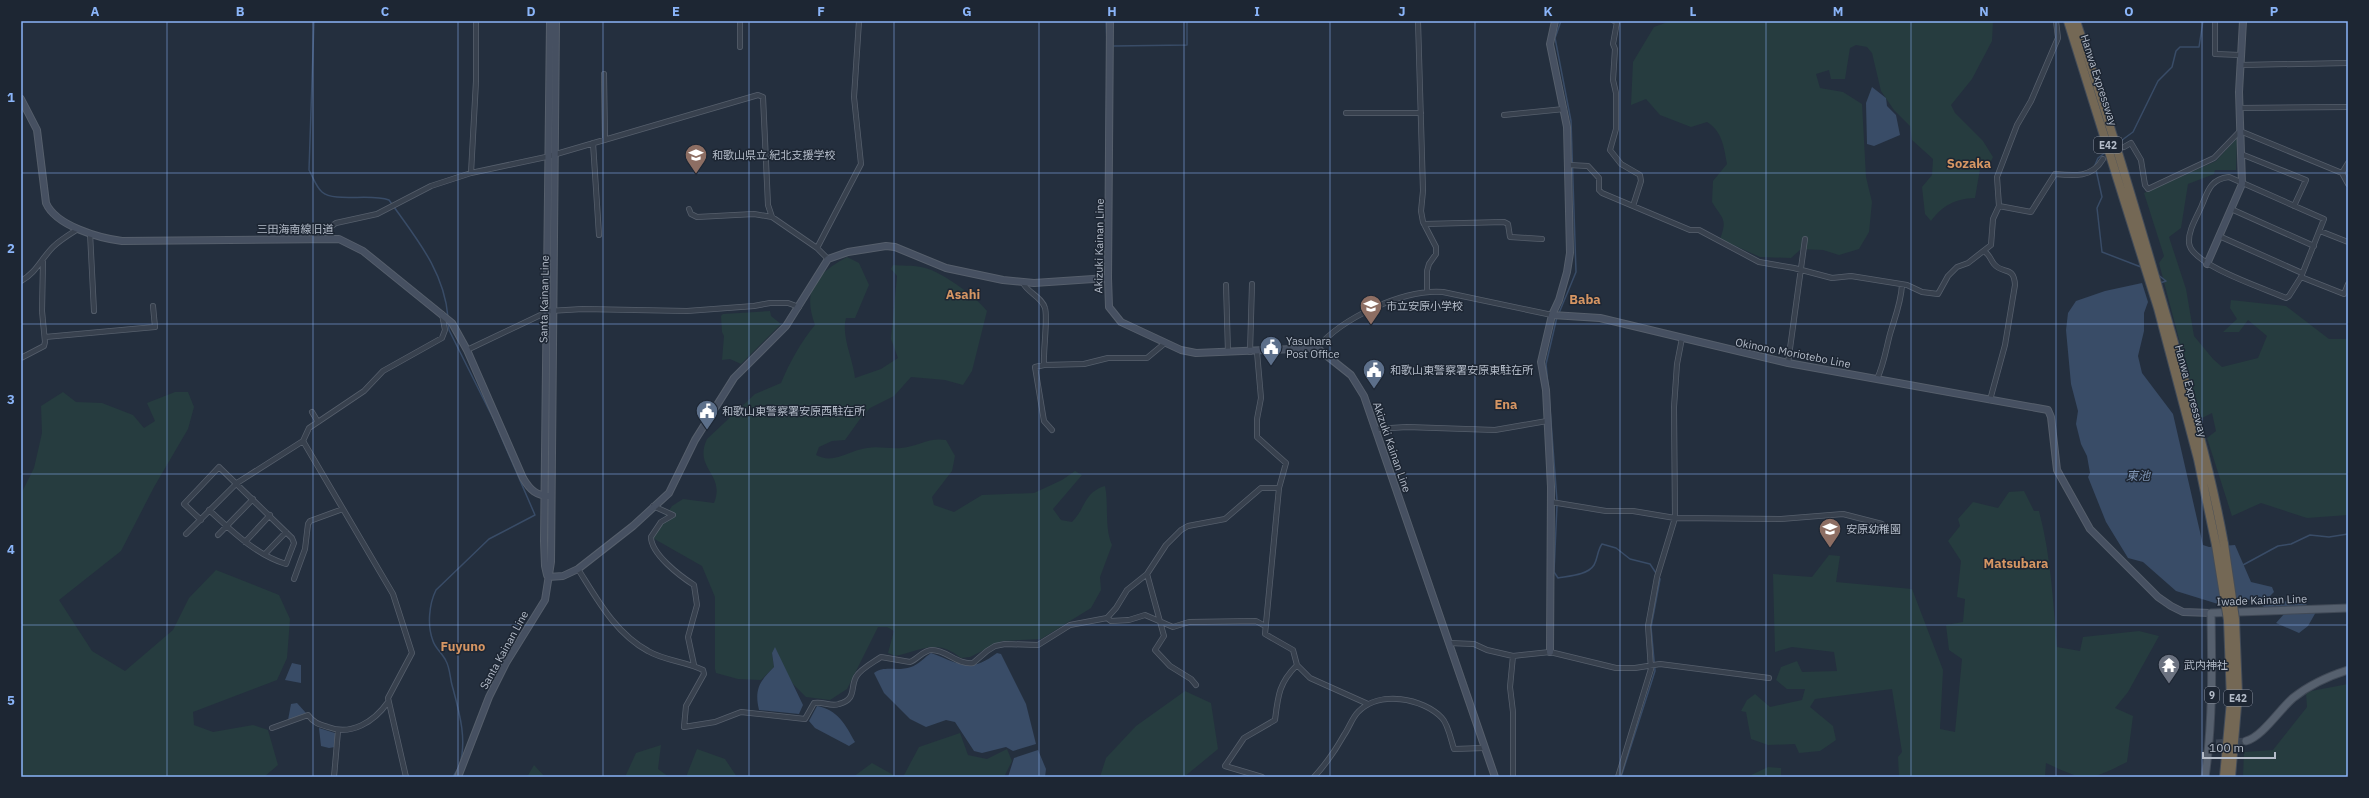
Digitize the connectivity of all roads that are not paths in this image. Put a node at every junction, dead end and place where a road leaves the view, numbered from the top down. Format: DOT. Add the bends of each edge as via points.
graph roads {
  1 [pos="476,21"];
  2 [pos="550,21"];
  3 [pos="556,21"];
  4 [pos="740,21"];
  5 [pos="859,21"];
  6 [pos="1110,21"];
  7 [pos="1418,21"];
  8 [pos="1555,21"];
  9 [pos="1614,21"];
  10 [pos="2056,21"];
  11 [pos="2068,21"];
  12 [pos="2076,21"];
  13 [pos="2215,21"];
  14 [pos="2243,21"];
  15 [pos="740,47"];
  16 [pos="2240,55"];
  17 [pos="2348,63"];
  18 [pos="2240,65"];
  19 [pos="604,74"];
  20 [pos="21,99"];
  21 [pos="2348,107"];
  22 [pos="2240,108"];
  23 [pos="1564,109"];
  24 [pos="1346,113"];
  25 [pos="1421,113"];
  26 [pos="1504,115"];
  27 [pos="2240,131"];
  28 [pos="605,140"];
  29 [pos="593,143"];
  30 [pos="2124,146"];
  31 [pos="2241,154"];
  32 [pos="552,156"];
  33 [pos="2103,159"];
  34 [pos="2348,163"];
  35 [pos="1569,165"];
  36 [pos="471,173"];
  37 [pos="2342,173"];
  38 [pos="2242,184"];
  39 [pos="2348,184"];
  40 [pos="1633,206"];
  41 [pos="1999,206"];
  42 [pos="2294,206"];
  43 [pos="689,209"];
  44 [pos="2231,209"];
  45 [pos="772,217"];
  46 [pos="1424,224"];
  47 [pos="78,229"];
  48 [pos="2320,231"];
  49 [pos="90,233"];
  50 [pos="599,235"];
  51 [pos="2219,236"];
  52 [pos="314,238"];
  53 [pos="1542,239"];
  54 [pos="1805,239"];
  55 [pos="2348,242"];
  56 [pos="2314,246"];
  57 [pos="817,248"];
  58 [pos="1984,251"];
  59 [pos="828,259"];
  60 [pos="43,261"];
  61 [pos="2207,264"];
  62 [pos="2149,268"];
  63 [pos="1802,270"];
  64 [pos="2302,275"];
  65 [pos="1108,278"];
  66 [pos="21,281"];
  67 [pos="1023,283"];
  68 [pos="1226,284"];
  69 [pos="1252,284"];
  70 [pos="2348,284"];
  71 [pos="1902,285"];
  72 [pos="1427,291"];
  73 [pos="153,306"];
  74 [pos="799,307"];
  75 [pos="94,311"];
  76 [pos="551,312"];
  77 [pos="443,315"];
  78 [pos="1552,315"];
  79 [pos="45,337"];
  80 [pos="1682,338"];
  81 [pos="1165,343"];
  82 [pos="1317,348"];
  83 [pos="467,350"];
  84 [pos="1228,352"];
  85 [pos="1253,352"];
  86 [pos="21,358"];
  87 [pos="1788,363"];
  88 [pos="1044,365"];
  89 [pos="1877,379"];
  90 [pos="1990,400"];
  91 [pos="312,412"];
  92 [pos="318,422"];
  93 [pos="1547,422"];
  94 [pos="1375,429"];
  95 [pos="1052,430"];
  96 [pos="303,441"];
  97 [pos="237,483"];
  98 [pos="1279,488"];
  99 [pos="548,496"];
  100 [pos="253,500"];
  101 [pos="1551,502"];
  102 [pos="653,506"];
  103 [pos="343,509"];
  104 [pos="209,510"];
  105 [pos="270,515"];
  106 [pos="1674,518"];
  107 [pos="201,520"];
  108 [pos="1882,524"];
  109 [pos="227,526"];
  110 [pos="286,532"];
  111 [pos="186,534"];
  112 [pos="218,535"];
  113 [pos="245,542"];
  114 [pos="265,554"];
  115 [pos="578,569"];
  116 [pos="1147,574"];
  117 [pos="548,577"];
  118 [pos="294,579"];
  119 [pos="2348,608"];
  120 [pos="2211,613"];
  121 [pos="1107,618"];
  122 [pos="2232,620"];
  123 [pos="1160,622"];
  124 [pos="1265,626"];
  125 [pos="1449,643"];
  126 [pos="1550,652"];
  127 [pos="1513,656"];
  128 [pos="694,665"];
  129 [pos="1297,665"];
  130 [pos="1651,665"];
  131 [pos="2348,670"];
  132 [pos="1769,678"];
  133 [pos="1196,685"];
  134 [pos="388,702"];
  135 [pos="1368,704"];
  136 [pos="272,728"];
  137 [pos="338,731"];
  138 [pos="2246,741"];
  139 [pos="1484,748"];
  140 [pos="334,777"];
  141 [pos="406,777"];
  142 [pos="458,777"];
  143 [pos="1262,777"];
  144 [pos="1314,777"];
  145 [pos="1495,777"];
  146 [pos="1513,777"];
  147 [pos="1618,777"];
  148 [pos="2205,777"];
  149 [pos="2224,777"];
  150 [pos="2231,777"];
  1 -- 36 [label="street"];
  2 -- 32 [label="main road, Santa Kainan Line"];
  3 -- 32 [label="main road, Santa Kainan Line"];
  4 -- 15 [label="street"];
  5 -- 57 [label="street" via="854,97 861,164"];
  6 -- 65 [label="main road, Akizuki Kainan Line"];
  7 -- 25 [label="street"];
  8 -- 23 [label="main road" via="1550,44"];
  9 -- 40 [label="street" via="1617,22 1613,44 1616,129 1610,150 1621,164 1640,176 1641,181"];
  10 -- 41 [label="street" via="2058,38 2031,101 2017,125 1997,177"];
  11 -- 62 [label="highway, Hanwa Expressway / E42"];
  12 -- 62 [label="highway, Hanwa Expressway / E42"];
  13 -- 16 [label="street" via="2215,54"];
  14 -- 16 [label="main road"];
  16 -- 18 [label="main road"];
  17 -- 18 [label="street"];
  18 -- 22 [label="main road"];
  19 -- 28 [label="street"];
  20 -- 47 [label="main road, 三田海南線旧道" via="37,130 46,203 53,214"];
  21 -- 22 [label="street"];
  22 -- 27 [label="main road"];
  23 -- 26 [label="street"];
  23 -- 35 [label="main road"];
  24 -- 25 [label="street"];
  25 -- 46 [label="street" via="1421,211"];
  27 -- 30 [label="street" via="2214,158 2148,189 2141,160 2131,143"];
  27 -- 31 [label="main road"];
  27 -- 37 [label="street"];
  28 -- 29 [label="street"];
  28 -- 45 [label="street" via="751,96 764,97 768,205"];
  29 -- 32 [label="street"];
  29 -- 50 [label="street"];
  31 -- 38 [label="main road"];
  31 -- 42 [label="street" via="2306,180"];
  32 -- 36 [label="street"];
  32 -- 76 [label="main road, Santa Kainan Line"];
  33 -- 41 [label="street" via="2098,168 2079,176 2055,174 2031,212"];
  34 -- 37 [label="street"];
  35 -- 40 [label="street" via="1588,166 1599,178 1602,193"];
  35 -- 78 [label="main road" via="1570,253 1563,286"];
  36 -- 52 [label="street" via="431,186 377,214 336,223"];
  37 -- 39 [label="street"];
  38 -- 42 [label="street"];
  38 -- 44 [label="main road"];
  38 -- 61 [label="street" via="2229,177 2219,178 2210,185 2204,198 2190,232 2189,244 2194,253"];
  40 -- 63 [label="street" via="1690,230 1699,230 1759,262"];
  41 -- 58 [label="street" via="1993,218 1991,245"];
  42 -- 48 [label="street" via="2324,219"];
  43 -- 45 [label="street" via="691,214 697,217 754,214"];
  44 -- 51 [label="main road"];
  44 -- 56 [label="street"];
  45 -- 57 [label="street"];
  46 -- 53 [label="street" via="1504,222 1508,224 1510,237"];
  46 -- 72 [label="street" via="1436,247 1436,254 1428,264"];
  47 -- 49 [label="main road, 三田海南線旧道"];
  47 -- 60 [label="street" via="53,247"];
  48 -- 55 [label="street"];
  48 -- 56 [label="street"];
  49 -- 52 [label="main road, 三田海南線旧道" via="100,238 122,241"];
  49 -- 75 [label="street"];
  51 -- 61 [label="main road"];
  51 -- 64 [label="street"];
  52 -- 77 [label="main road, 三田海南線旧道" via="340,239 351,243"];
  54 -- 63 [label="street"];
  56 -- 64 [label="street"];
  57 -- 59 [label="street"];
  58 -- 71 [label="street" via="1957,267 1948,276 1938,294"];
  58 -- 90 [label="street" via="1989,254 1994,264 2010,271 2015,277 2005,345"];
  59 -- 67 [label="main road" via="865,248 895,247 946,268"];
  59 -- 74 [label="main road"];
  60 -- 66 [label="street" via="28,278"];
  60 -- 79 [label="street" via="42,311"];
  61 -- 64 [label="street" via="2286,298"];
  62 -- 122 [label="highway, Hanwa Expressway / E42, bridge" via="2197,428"];
  63 -- 71 [label="street" via="1832,278 1851,276"];
  63 -- 87 [label="street"];
  64 -- 70 [label="street" via="2344,294"];
  65 -- 67 [label="main road"];
  65 -- 81 [label="main road, Akizuki Kainan Line" via="1109,307 1120,322"];
  67 -- 88 [label="street" via="1045,308"];
  68 -- 84 [label="street"];
  69 -- 85 [label="street"];
  71 -- 89 [label="street" via="1899,310"];
  72 -- 78 [label="street" via="1443,292"];
  72 -- 82 [label="street" via="1390,300 1348,324"];
  73 -- 79 [label="street" via="156,327"];
  74 -- 76 [label="street" via="788,303 770,303 687,311 583,309"];
  74 -- 102 [label="main road" via="777,337 734,378 695,440 669,493"];
  76 -- 83 [label="street"];
  76 -- 99 [label="main road, Santa Kainan Line"];
  77 -- 83 [label="main road, 三田海南線旧道" via="451,322"];
  77 -- 92 [label="street" via="445,330 442,338 383,371 364,391"];
  78 -- 80 [label="main road, Okinono Moriotebo Line" via="1600,318"];
  78 -- 93 [label="main road" via="1541,362 1546,390"];
  79 -- 86 [label="street" via="44,346"];
  80 -- 87 [label="main road, Okinono Moriotebo Line"];
  80 -- 106 [label="street" via="1674,407"];
  81 -- 84 [label="main road, Akizuki Kainan Line" via="1189,352"];
  81 -- 88 [label="street" via="1147,358 1108,358 1084,364"];
  82 -- 85 [label="main road, Akizuki Kainan Line"];
  82 -- 94 [label="main road, Akizuki Kainan Line" via="1355,380 1364,396"];
  83 -- 99 [label="main road, 三田海南線旧道" via="523,478 532,491"];
  84 -- 85 [label="main road, Akizuki Kainan Line"];
  85 -- 98 [label="street" via="1261,398 1257,437 1284,458 1286,463"];
  87 -- 89 [label="main road, Okinono Moriotebo Line"];
  88 -- 95 [label="street" via="1035,368 1044,421"];
  89 -- 90 [label="main road, Okinono Moriotebo Line"];
  90 -- 120 [label="main road, Okinono Moriotebo Line" via="2048,410 2057,470 2090,530 2158,597 2171,606 2183,612"];
  91 -- 92 [label="street"];
  92 -- 96 [label="street" via="309,428"];
  93 -- 94 [label="street" via="1495,430 1407,427"];
  93 -- 101 [label="main road"];
  94 -- 125 [label="main road, Akizuki Kainan Line"];
  96 -- 97 [label="street"];
  96 -- 103 [label="street"];
  97 -- 100 [label="street"];
  97 -- 104 [label="street"];
  97 -- 107 [label="street" via="219,467 184,504"];
  98 -- 116 [label="street" via="1261,488 1225,519 1188,526 1181,530 1166,545"];
  98 -- 124 [label="street"];
  99 -- 117 [label="main road, Santa Kainan Line" via="545,566"];
  100 -- 105 [label="street"];
  100 -- 109 [label="street"];
  101 -- 106 [label="street"];
  101 -- 126 [label="main road"];
  102 -- 115 [label="main road" via="633,526"];
  102 -- 128 [label="street" via="673,515 661,522 651,537 652,548 682,578 694,586 697,605 688,637"];
  103 -- 118 [label="street" via="310,520 305,549"];
  103 -- 134 [label="street" via="393,594 411,648 410,659 391,691"];
  104 -- 107 [label="street"];
  104 -- 109 [label="street"];
  105 -- 110 [label="street"];
  105 -- 113 [label="street"];
  106 -- 108 [label="street" via="1782,519 1843,514"];
  106 -- 130 [label="street" via="1657,577 1648,626"];
  107 -- 111 [label="street"];
  109 -- 112 [label="street"];
  109 -- 113 [label="street"];
  110 -- 114 [label="street"];
  110 -- 114 [label="street" via="294,543 286,564"];
  113 -- 114 [label="street"];
  115 -- 117 [label="main road" via="564,576"];
  115 -- 128 [label="street" via="594,592 597,602 629,638 648,651"];
  116 -- 121 [label="street" via="1127,590"];
  116 -- 123 [label="street"];
  117 -- 142 [label="main road, Santa Kainan Line" via="545,600 506,663 489,697"];
  119 -- 120 [label="main road, Iwade Kainan Line"];
  120 -- 148 [label="main road, Iwade Kainan Line / 9" via="2213,743"];
  121 -- 123 [label="street" via="1111,621 1129,620 1145,615"];
  121 -- 128 [label="street" via="1070,625 1038,645 995,646 973,663 962,663 933,650 910,662 881,657 856,675 851,696 841,704 832,706 819,702 814,704 805,719 741,712 715,722 684,727 686,706 704,674"];
  122 -- 149 [label="highway, Hanwa Expressway / E42" via="2231,701"];
  122 -- 150 [label="highway, Hanwa Expressway / E42" via="2238,694"];
  123 -- 124 [label="street" via="1173,627 1188,622 1256,621"];
  123 -- 133 [label="street" via="1164,636 1156,650 1170,666"];
  124 -- 129 [label="street" via="1265,634 1293,650"];
  125 -- 127 [label="street" via="1474,644"];
  125 -- 139 [label="main road, Akizuki Kainan Line"];
  126 -- 127 [label="street"];
  126 -- 130 [label="street" via="1616,668"];
  127 -- 146 [label="street" via="1510,687 1513,712"];
  129 -- 135 [label="street" via="1310,678"];
  129 -- 143 [label="street" via="1285,678 1278,694 1275,720 1244,738 1225,766"];
  130 -- 132 [label="street" via="1699,668"];
  130 -- 147 [label="street"];
  131 -- 138 [label="main road" via="2307,687 2282,708 2256,736"];
  134 -- 137 [label="street" via="382,710 353,730"];
  134 -- 141 [label="street" via="398,733"];
  135 -- 139 [label="street" via="1389,698 1414,702 1430,708 1443,719 1454,749"];
  135 -- 144 [label="street" via="1358,712 1327,764"];
  136 -- 137 [label="street" via="308,714 314,723"];
  137 -- 140 [label="street"];
  139 -- 145 [label="main road, Akizuki Kainan Line"];
}
